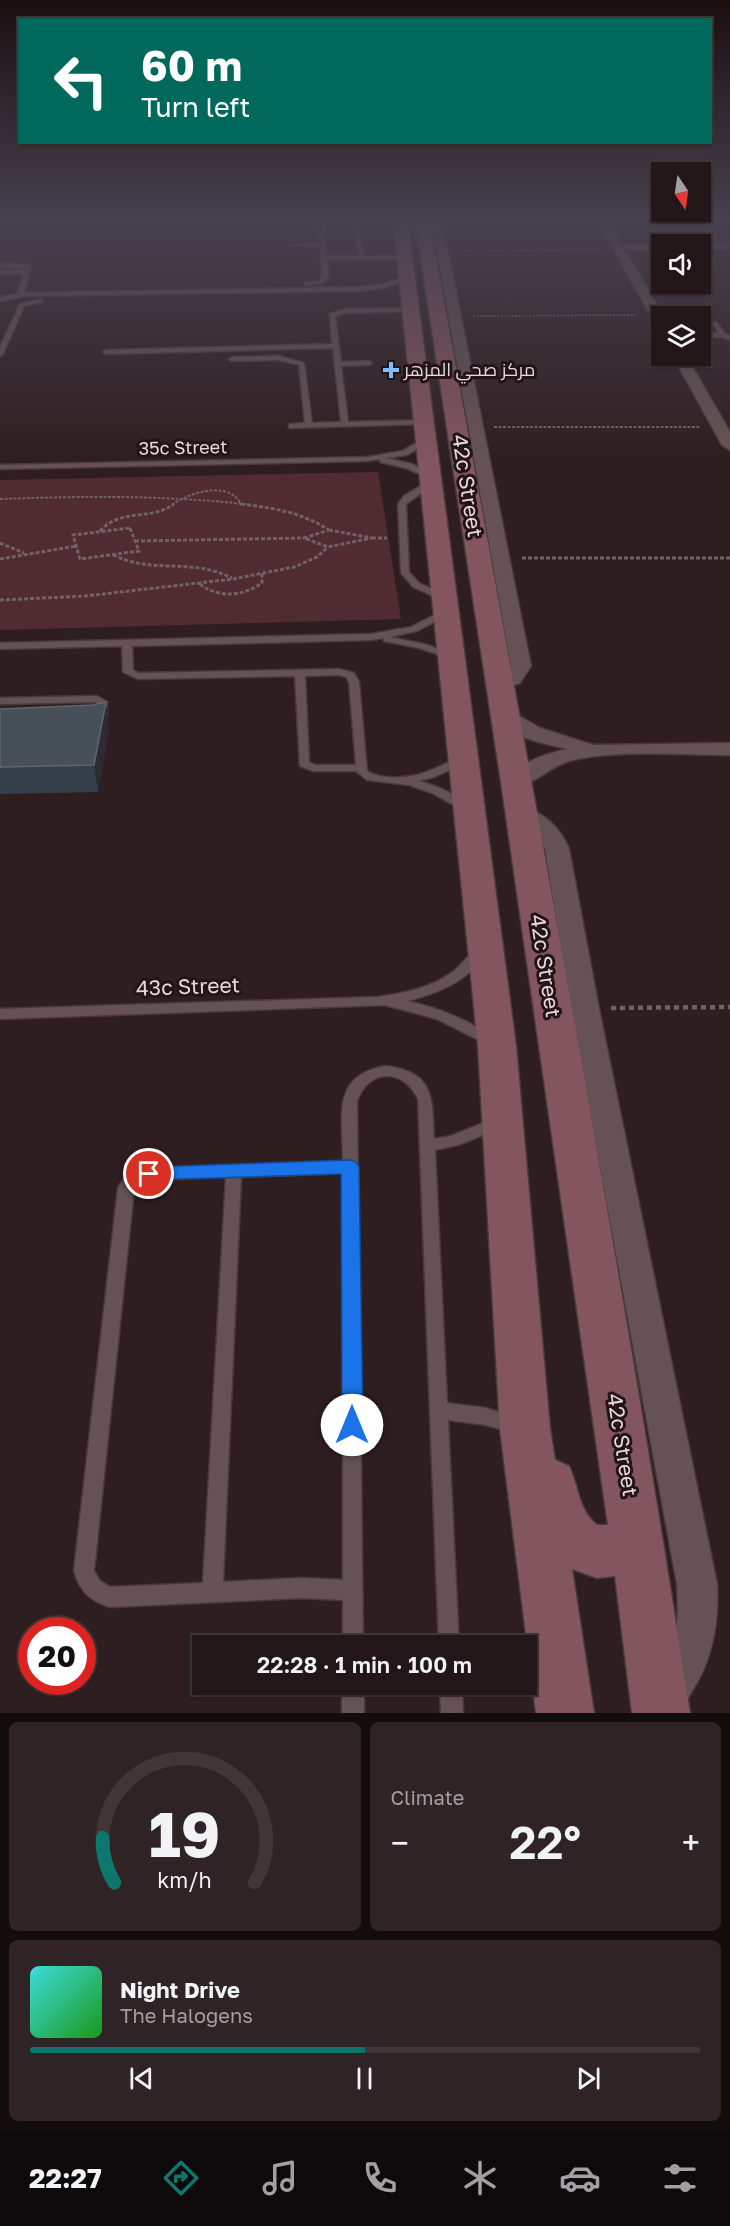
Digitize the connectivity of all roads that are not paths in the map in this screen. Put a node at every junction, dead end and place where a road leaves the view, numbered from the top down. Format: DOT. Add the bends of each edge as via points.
graph roads {
  1 [pos="148,299"];
  2 [pos="372,299"];
  3 [pos="415,299"];
  4 [pos="420,299"];
  5 [pos="441,299"];
  6 [pos="70,300"];
  7 [pos="716,324"];
  8 [pos="0,327"];
  9 [pos="11,329"];
  10 [pos="711,336"];
  11 [pos="727,337"];
  12 [pos="177,342"];
  13 [pos="335,346"];
  14 [pos="286,348"];
  15 [pos="106,352"];
  16 [pos="0,354"];
  17 [pos="232,359"];
  18 [pos="369,363"];
  19 [pos="337,364"];
  20 [pos="685,366"];
  21 [pos="345,424"];
  22 [pos="309,425"];
  23 [pos="292,426"];
  24 [pos="424,431"];
  25 [pos="730,445"];
  26 [pos="367,459"];
  27 [pos="0,467"];
  28 [pos="430,480"];
  29 [pos="445,605"];
  30 [pos="371,637"];
  31 [pos="127,643"];
  32 [pos="0,646"];
  33 [pos="451,656"];
  34 [pos="300,673"];
  35 [pos="502,700"];
  36 [pos="0,702"];
  37 [pos="92,727"];
  38 [pos="730,749"];
  39 [pos="610,750"];
  40 [pos="463,760"];
  41 [pos="361,768"];
  42 [pos="402,780"];
  43 [pos="518,797"];
  44 [pos="469,812"];
  45 [pos="485,943"];
  46 [pos="376,1002"];
  47 [pos="0,1014"];
  48 [pos="497,1046"];
  49 [pos="502,1121"];
  50 [pos="426,1146"];
  51 [pos="350,1167"];
  52 [pos="234,1171"];
  53 [pos="439,1411"];
  54 [pos="525,1429"];
  55 [pos="636,1534"];
  56 [pos="354,1590"];
  57 [pos="212,1593"];
  58 [pos="353,1635"];
  59 [pos="449,1635"];
  60 [pos="353,1695"];
  61 [pos="451,1695"];
  62 [pos="660,1707"];
  63 [pos="353,1713"];
  64 [pos="452,1713"];
  65 [pos="565,1713"];
  1 -- 6 [label="lane"];
  2 -- 13 [label="lane" via="360,311 332,315"];
  3 -- 24 [label="street, 42c Street"];
  4 -- 35 [label="street, 42c Street"];
  5 -- 35 [label="street" via="454,316 521,666"];
  6 -- 9 [label="lane" via="24,304"];
  7 -- 11 [label="lane"];
  8 -- 9 [label="lane"];
  9 -- 16 [label="lane"];
  10 -- 11 [label="lane"];
  12 -- 14 [label="lane" via="278,341 284,342"];
  13 -- 14 [label="lane"];
  13 -- 19 [label="lane"];
  14 -- 15 [label="lane"];
  17 -- 22 [label="lane" via="279,358 302,364"];
  18 -- 19 [label="lane"];
  19 -- 21 [label="lane"];
  20 -- 25 [label="street"];
  21 -- 22 [label="lane"];
  21 -- 24 [label="lane"];
  22 -- 23 [label="lane"];
  24 -- 26 [label="lane, 35c Street" via="413,449"];
  24 -- 28 [label="street, 42c Street"];
  26 -- 27 [label="lane, 35c Street"];
  26 -- 28 [label="lane, 35c Street" via="396,463"];
  28 -- 29 [label="street, 42c Street"];
  29 -- 30 [label="lane" via="414,629"];
  29 -- 33 [label="street, 42c Street"];
  30 -- 31 [label="lane"];
  30 -- 33 [label="lane"];
  31 -- 32 [label="lane"];
  31 -- 34 [label="lane" via="127,669 132,675"];
  33 -- 40 [label="street, 42c Street"];
  34 -- 41 [label="lane" via="339,672 353,678"];
  34 -- 41 [label="lane" via="304,764 313,768"];
  35 -- 39 [label="street" via="532,733"];
  35 -- 43 [label="street, 42c Street"];
  36 -- 37 [label="lane" via="97,699 103,704 100,722"];
  38 -- 39 [label="street"];
  39 -- 43 [label="street" via="554,758 526,772"];
  40 -- 42 [label="lane" via="430,775"];
  40 -- 44 [label="street, 42c Street"];
  41 -- 42 [label="lane" via="370,777"];
  42 -- 44 [label="lane" via="433,789"];
  43 -- 55 [label="street, 42c Street"];
  43 -- 62 [label="street" via="549,832 557,849 697,1584 698,1618 692,1652"];
  44 -- 45 [label="street, 42c Street"];
  45 -- 46 [label="lane, 43c Street" via="467,968 437,987"];
  45 -- 48 [label="street, 42c Street"];
  46 -- 47 [label="lane, 43c Street"];
  46 -- 48 [label="lane, 43c Street" via="442,1016"];
  48 -- 49 [label="street, 42c Street"];
  49 -- 50 [label="lane" via="453,1141"];
  49 -- 54 [label="street, 42c Street"];
  50 -- 51 [label="lane" via="422,1088 401,1073 371,1074 359,1080 352,1090"];
  50 -- 53 [label="lane"];
  51 -- 52 [label="lane"];
  51 -- 56 [label="lane"];
  52 -- 57 [label="lane"];
  52 -- 57 [label="lane" via="144,1174 132,1179 126,1188 85,1562 87,1581 100,1594 110,1597"];
  53 -- 54 [label="lane" via="497,1418"];
  53 -- 59 [label="lane"];
  54 -- 55 [label="street" via="535,1436 542,1449 560,1522 569,1536 598,1553 614,1552 628,1545"];
  54 -- 65 [label="street, 42c Street"];
  55 -- 62 [label="street, 42c Street"];
  56 -- 57 [label="lane" via="302,1588"];
  56 -- 58 [label="lane"];
  60 -- 63 [label="lane"];
  61 -- 64 [label="lane"];
}
